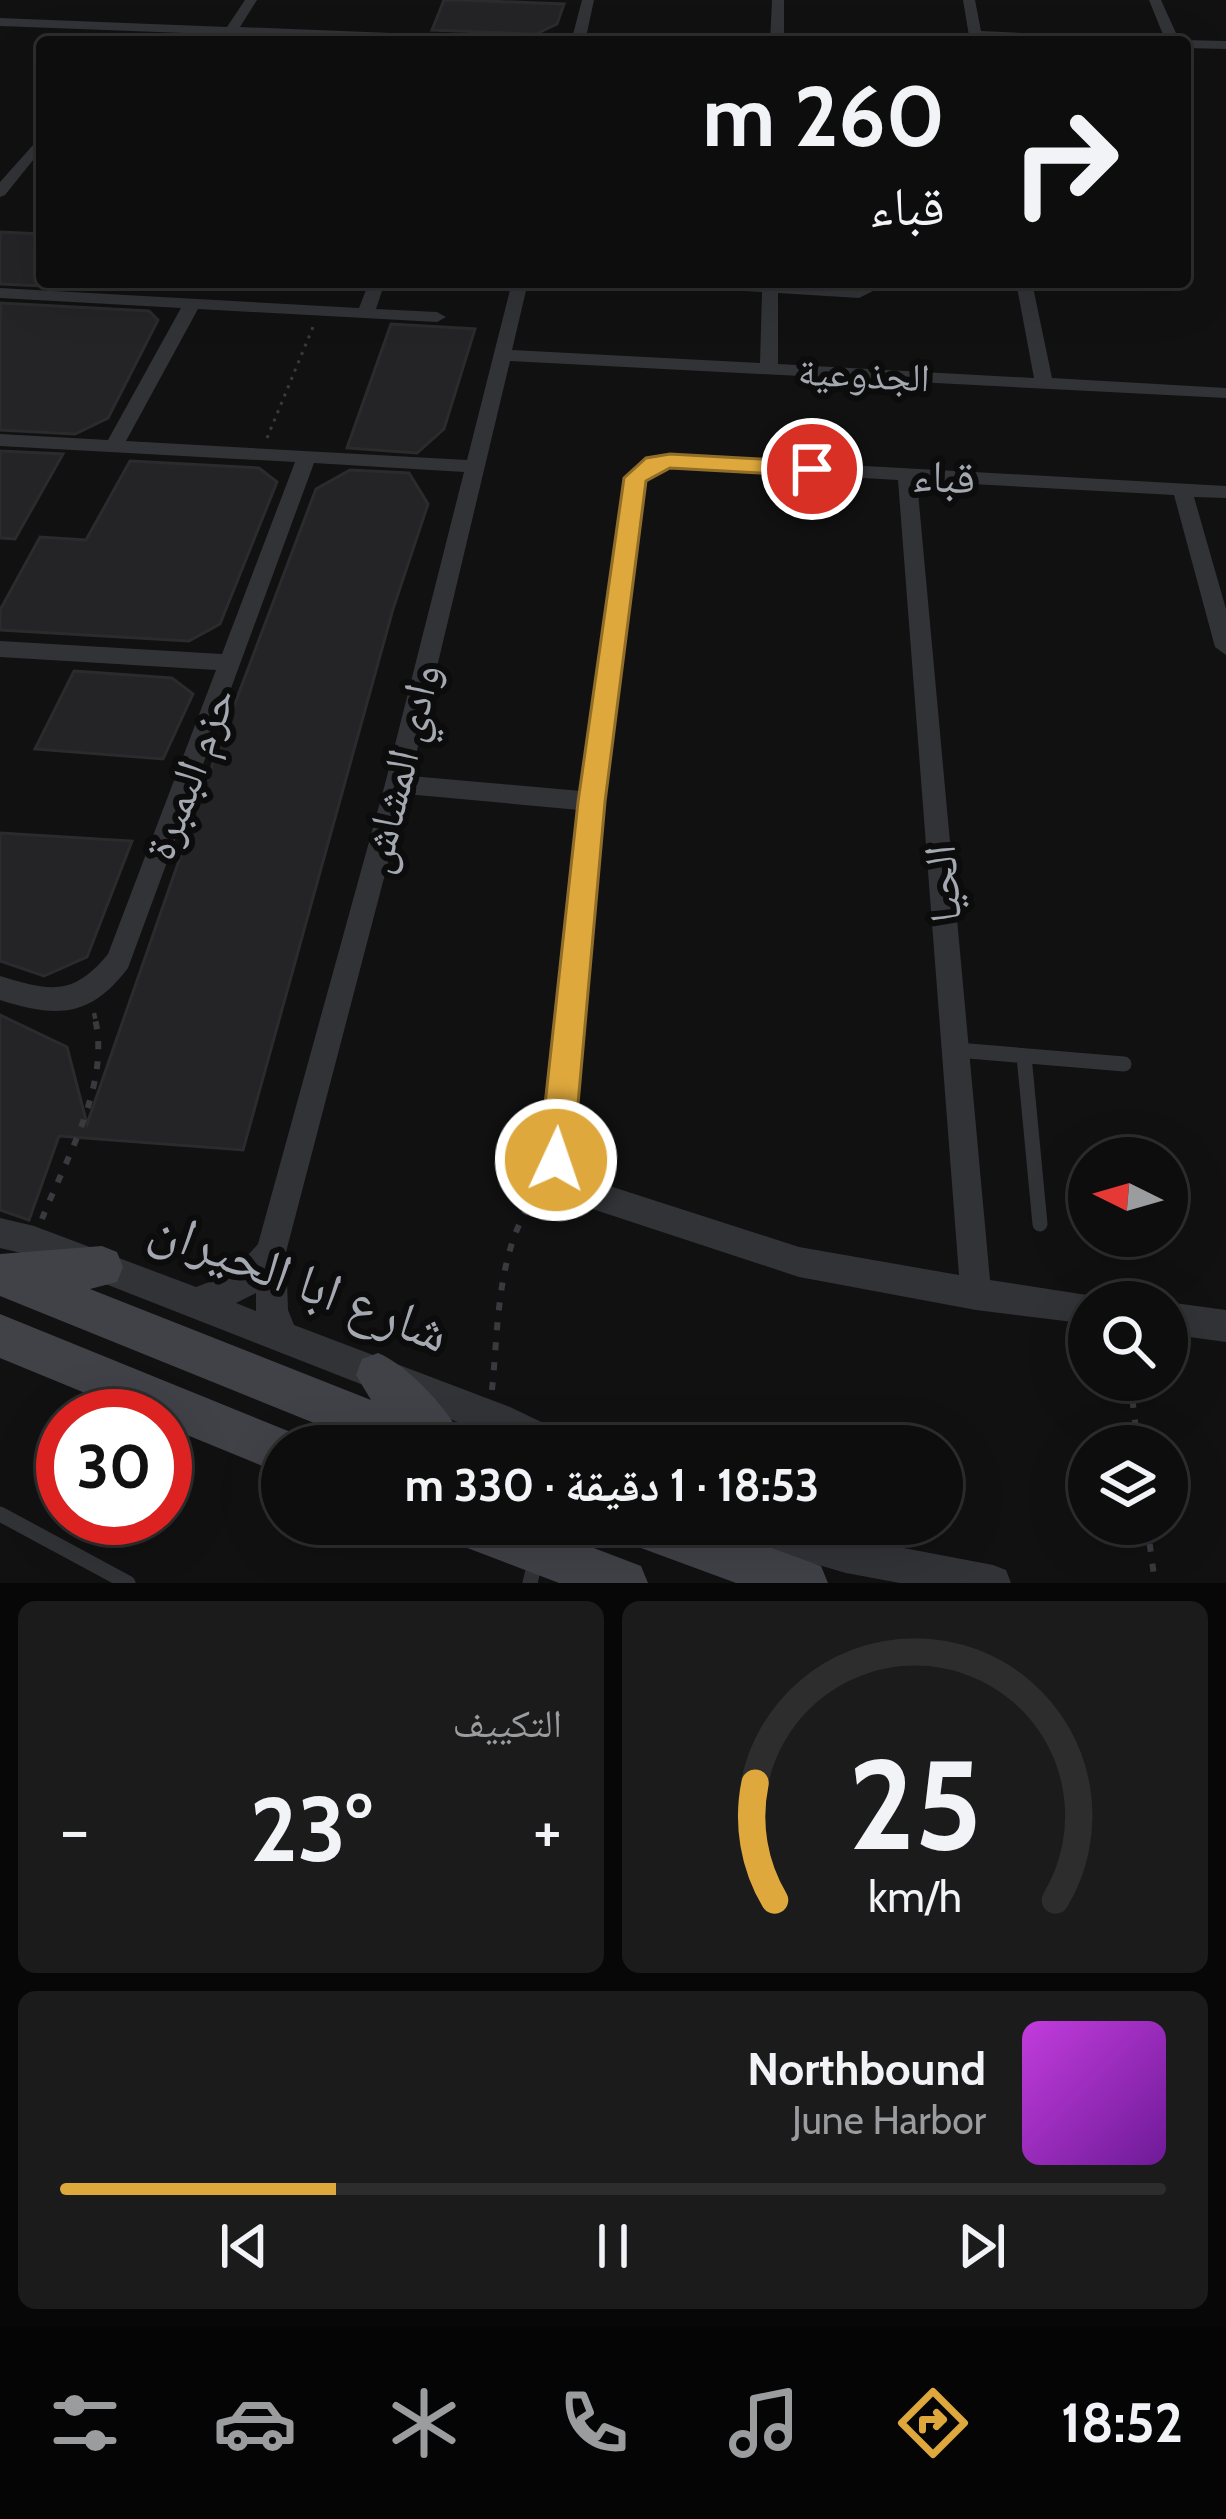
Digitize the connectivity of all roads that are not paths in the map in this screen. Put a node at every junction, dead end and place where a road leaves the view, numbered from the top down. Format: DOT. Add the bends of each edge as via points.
graph roads {
  1 [pos="251,0"];
  2 [pos="588,0"];
  3 [pos="778,0"];
  4 [pos="969,0"];
  5 [pos="1155,0"];
  6 [pos="0,22"];
  7 [pos="129,27"];
  8 [pos="231,31"];
  9 [pos="122,36"];
  10 [pos="321,36"];
  11 [pos="579,36"];
  12 [pos="777,36"];
  13 [pos="977,36"];
  14 [pos="1170,36"];
  15 [pos="1191,44"];
  16 [pos="1226,45"];
  17 [pos="36,147"];
  18 [pos="0,166"];
  19 [pos="20,167"];
  20 [pos="0,192"];
  21 [pos="375,288"];
  22 [pos="519,288"];
  23 [pos="756,288"];
  24 [pos="869,288"];
  25 [pos="1025,288"];
  26 [pos="770,289"];
  27 [pos="65,290"];
  28 [pos="0,293"];
  29 [pos="192,304"];
  30 [pos="366,313"];
  31 [pos="437,316"];
  32 [pos="502,355"];
  33 [pos="769,369"];
  34 [pos="1044,383"];
  35 [pos="1226,393"];
  36 [pos="0,440"];
  37 [pos="114,446"];
  38 [pos="307,457"];
  39 [pos="474,466"];
  40 [pos="907,474"];
  41 [pos="1182,489"];
  42 [pos="1226,492"];
  43 [pos="1226,647"];
  44 [pos="0,649"];
  45 [pos="230,662"];
  46 [pos="397,784"];
  47 [pos="592,802"];
  48 [pos="0,988"];
  49 [pos="956,1050"];
  50 [pos="1024,1056"];
  51 [pos="1124,1064"];
  52 [pos="1040,1224"];
  53 [pos="0,1233"];
  54 [pos="271,1252"];
  55 [pos="102,1267"];
  56 [pos="0,1275"];
  57 [pos="976,1294"];
  58 [pos="196,1303"];
  59 [pos="1068,1305"];
  60 [pos="1188,1321"];
  61 [pos="1226,1326"];
  62 [pos="0,1336"];
  63 [pos="284,1340"];
  64 [pos="378,1376"];
  65 [pos="375,1425"];
  66 [pos="424,1425"];
  67 [pos="512,1425"];
  68 [pos="261,1442"];
  69 [pos="0,1514"];
  70 [pos="499,1545"];
  71 [pos="698,1545"];
  72 [pos="811,1545"];
  73 [pos="534,1567"];
  74 [pos="128,1583"];
  75 [pos="624,1583"];
  76 [pos="804,1583"];
  77 [pos="993,1583"];
  1 -- 8 [label="street"];
  2 -- 11 [label="street"];
  3 -- 12 [label="street"];
  4 -- 13 [label="street"];
  5 -- 14 [label="street"];
  6 -- 7 [label="street"];
  7 -- 8 [label="street"];
  7 -- 9 [label="street"];
  8 -- 10 [label="street"];
  15 -- 16 [label="street"];
  17 -- 19 [label="street"];
  18 -- 19 [label="street"];
  19 -- 20 [label="street"];
  21 -- 30 [label="street"];
  22 -- 32 [label="street, وادي المشاش"];
  23 -- 26 [label="street"];
  24 -- 26 [label="street"];
  25 -- 34 [label="street"];
  26 -- 33 [label="street"];
  27 -- 28 [label="street"];
  27 -- 29 [label="street"];
  29 -- 30 [label="street"];
  29 -- 37 [label="street"];
  30 -- 31 [label="street"];
  32 -- 33 [label="street, الجذوعية"];
  32 -- 39 [label="street, وادي المشاش"];
  33 -- 34 [label="street, الجذوعية"];
  34 -- 35 [label="street, الجذوعية"];
  36 -- 37 [label="street"];
  37 -- 38 [label="street"];
  38 -- 39 [label="street"];
  38 -- 45 [label="street, حزم البمبرة"];
  39 -- 46 [label="street, وادي المشاش"];
  40 -- 41 [label="street, قباء"];
  40 -- 47 [label="street, قباء" via="670,461 639,472"];
  40 -- 49 [label="street, الحيا"];
  41 -- 42 [label="street, قباء"];
  41 -- 43 [label="street"];
  44 -- 45 [label="street"];
  45 -- 48 [label="street, حزم البمبرة" via="104,981 68,1001"];
  46 -- 47 [label="street"];
  46 -- 54 [label="street, وادي المشاش"];
  47 -- 57 [label="street, قباء" via="554,1146 562,1172 582,1192 760,1251"];
  49 -- 50 [label="lane"];
  49 -- 57 [label="street, الحيا"];
  50 -- 51 [label="lane"];
  50 -- 52 [label="lane"];
  53 -- 55 [label="street, شارع ابا الحيران"];
  54 -- 58 [label="street" via="242,1285"];
  54 -- 63 [label="street, وادي المشاش" via="272,1310"];
  55 -- 56 [label="street"];
  55 -- 58 [label="street, شارع ابا الحيران"];
  56 -- 65 [label="street"];
  57 -- 59 [label="street"];
  58 -- 63 [label="street, شارع ابا الحيران"];
  60 -- 61 [label="street"];
  62 -- 68 [label="street"];
  63 -- 64 [label="street, شارع ابا الحيران"];
  64 -- 66 [label="street"];
  64 -- 67 [label="street, شارع ابا الحيران"];
  69 -- 74 [label="lane"];
  70 -- 73 [label="street"];
  71 -- 76 [label="street"];
  72 -- 77 [label="street"];
  73 -- 75 [label="street"];
}
